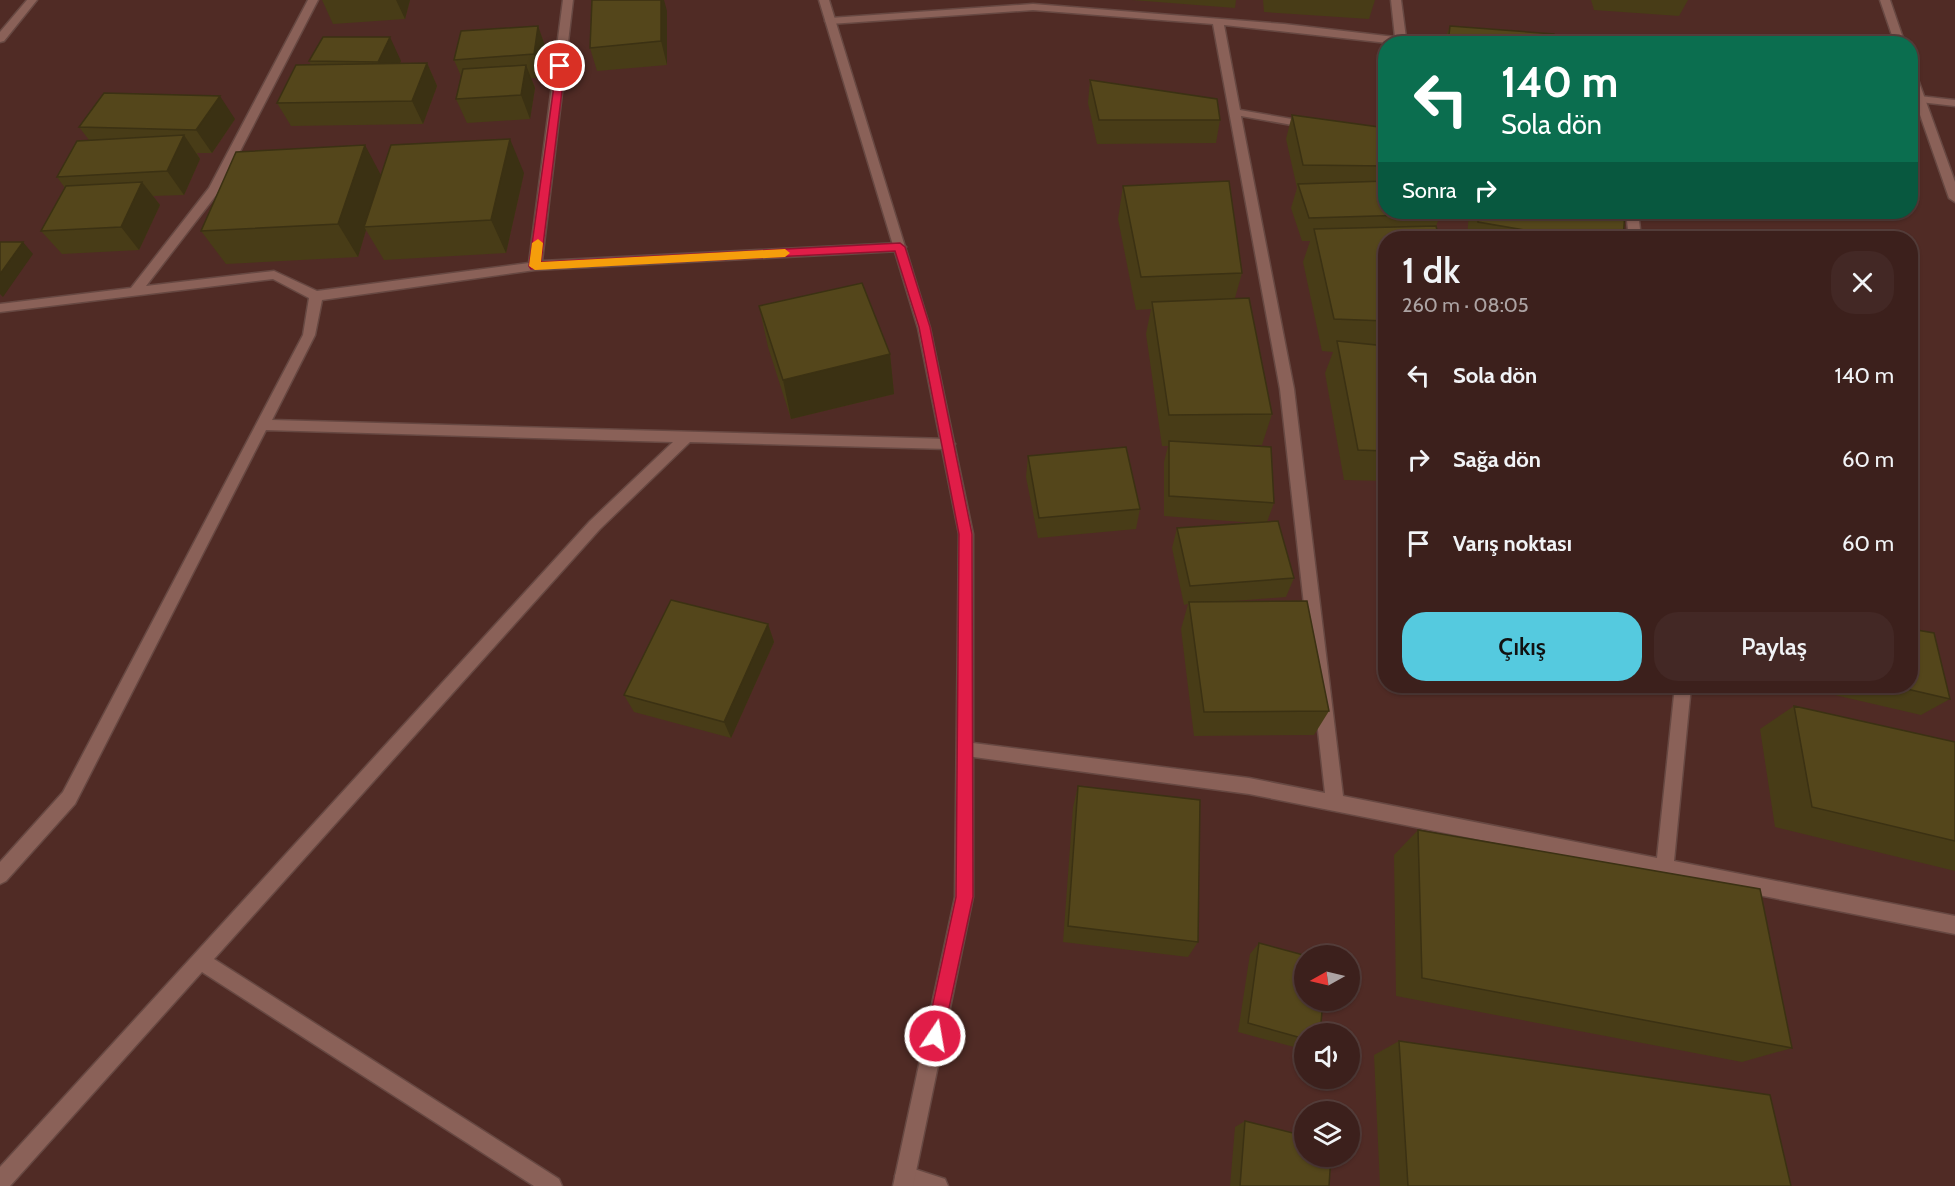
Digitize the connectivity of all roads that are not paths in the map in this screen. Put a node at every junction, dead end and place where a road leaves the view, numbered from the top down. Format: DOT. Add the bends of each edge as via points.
graph roads {
  1 [pos="32,0"];
  2 [pos="313,0"];
  3 [pos="568,0"];
  4 [pos="824,0"];
  5 [pos="1396,0"];
  6 [pos="1885,0"];
  7 [pos="830,21"];
  8 [pos="1218,22"];
  9 [pos="1400,36"];
  10 [pos="1897,36"];
  11 [pos="0,39"];
  12 [pos="1378,39"];
  13 [pos="1918,98"];
  14 [pos="1955,104"];
  15 [pos="1918,106"];
  16 [pos="1235,112"];
  17 [pos="1316,126"];
  18 [pos="1955,198"];
  19 [pos="900,247"];
  20 [pos="535,266"];
  21 [pos="135,292"];
  22 [pos="316,296"];
  23 [pos="0,308"];
  24 [pos="263,425"];
  25 [pos="688,436"];
  26 [pos="948,444"];
  27 [pos="1682,693"];
  28 [pos="965,750"];
  29 [pos="1335,803"];
  30 [pos="1665,867"];
  31 [pos="0,876"];
  32 [pos="1955,925"];
  33 [pos="200,960"];
  34 [pos="904,1181"];
  35 [pos="0,1182"];
  36 [pos="552,1186"];
  37 [pos="938,1186"];
  1 -- 11 [label="street"];
  2 -- 21 [label="street" via="214,190"];
  3 -- 20 [label="street"];
  4 -- 7 [label="street"];
  5 -- 9 [label="street"];
  6 -- 10 [label="street"];
  7 -- 8 [label="street" via="1033,7"];
  7 -- 19 [label="street"];
  8 -- 12 [label="street"];
  8 -- 16 [label="street"];
  13 -- 14 [label="street"];
  15 -- 18 [label="street"];
  16 -- 17 [label="street"];
  16 -- 29 [label="street" via="1287,389"];
  19 -- 20 [label="street"];
  19 -- 26 [label="street" via="924,327"];
  20 -- 22 [label="street"];
  21 -- 22 [label="street" via="274,275"];
  21 -- 23 [label="street"];
  22 -- 24 [label="street" via="309,335"];
  24 -- 25 [label="street"];
  24 -- 31 [label="street" via="69,798"];
  25 -- 26 [label="street"];
  25 -- 33 [label="street" via="595,525"];
  26 -- 28 [label="street" via="966,534"];
  27 -- 30 [label="street"];
  28 -- 29 [label="street" via="1249,786"];
  28 -- 34 [label="street" via="964,897"];
  29 -- 30 [label="street"];
  30 -- 32 [label="street"];
  33 -- 35 [label="street"];
  33 -- 36 [label="street"];
  34 -- 37 [label="street"];
}
